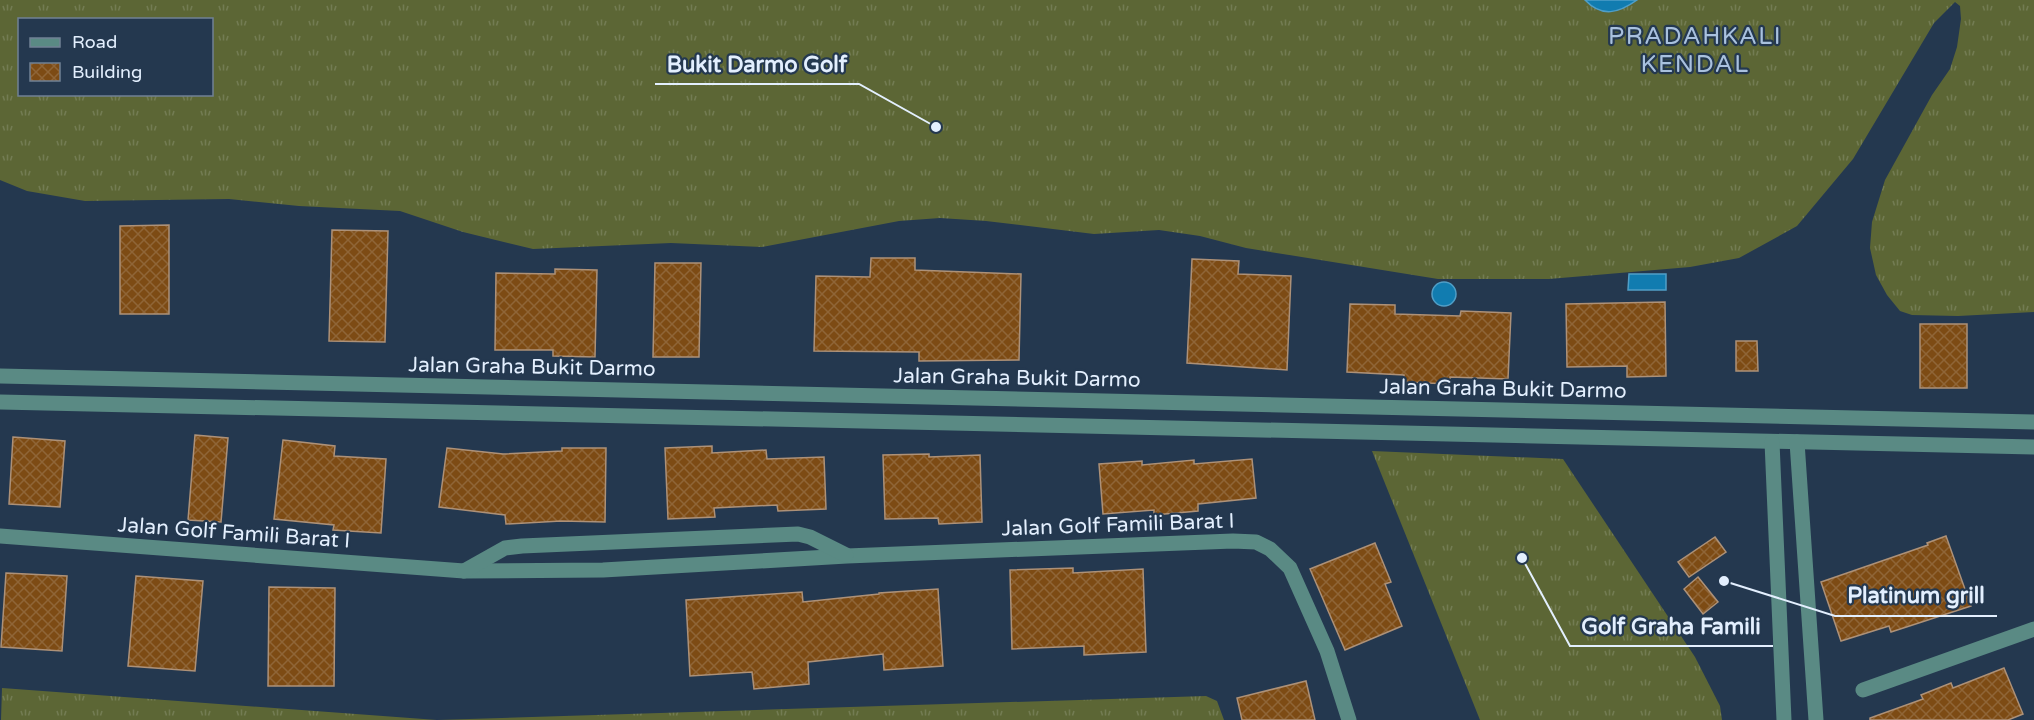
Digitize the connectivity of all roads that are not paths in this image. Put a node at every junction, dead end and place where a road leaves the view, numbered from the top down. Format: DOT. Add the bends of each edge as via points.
graph roads {
  1 [pos="0,376"];
  2 [pos="0,402"];
  3 [pos="2034,422"];
  4 [pos="1772,442"];
  5 [pos="1797,442"];
  6 [pos="2034,447"];
  7 [pos="0,536"];
  8 [pos="847,556"];
  9 [pos="464,571"];
  10 [pos="2034,630"];
  11 [pos="1863,690"];
  12 [pos="1349,720"];
  13 [pos="1784,720"];
  14 [pos="1816,720"];
  1 -- 3 [label="street, Jalan Graha Bukit Darmo"];
  2 -- 4 [label="street"];
  4 -- 5 [label="street"];
  4 -- 13 [label="street"];
  5 -- 6 [label="street"];
  5 -- 14 [label="street"];
  7 -- 9 [label="street, Jalan Golf Famili Barat I"];
  8 -- 9 [label="street, Jalan Golf Famili Barat I" via="603,570"];
  8 -- 9 [label="street, Jalan Golf Famili Barat I" via="804,535 787,535 522,546 498,552"];
  8 -- 12 [label="street, Jalan Golf Famili Barat I" via="1256,542 1290,568 1327,651"];
  10 -- 11 [label="street"];
}
